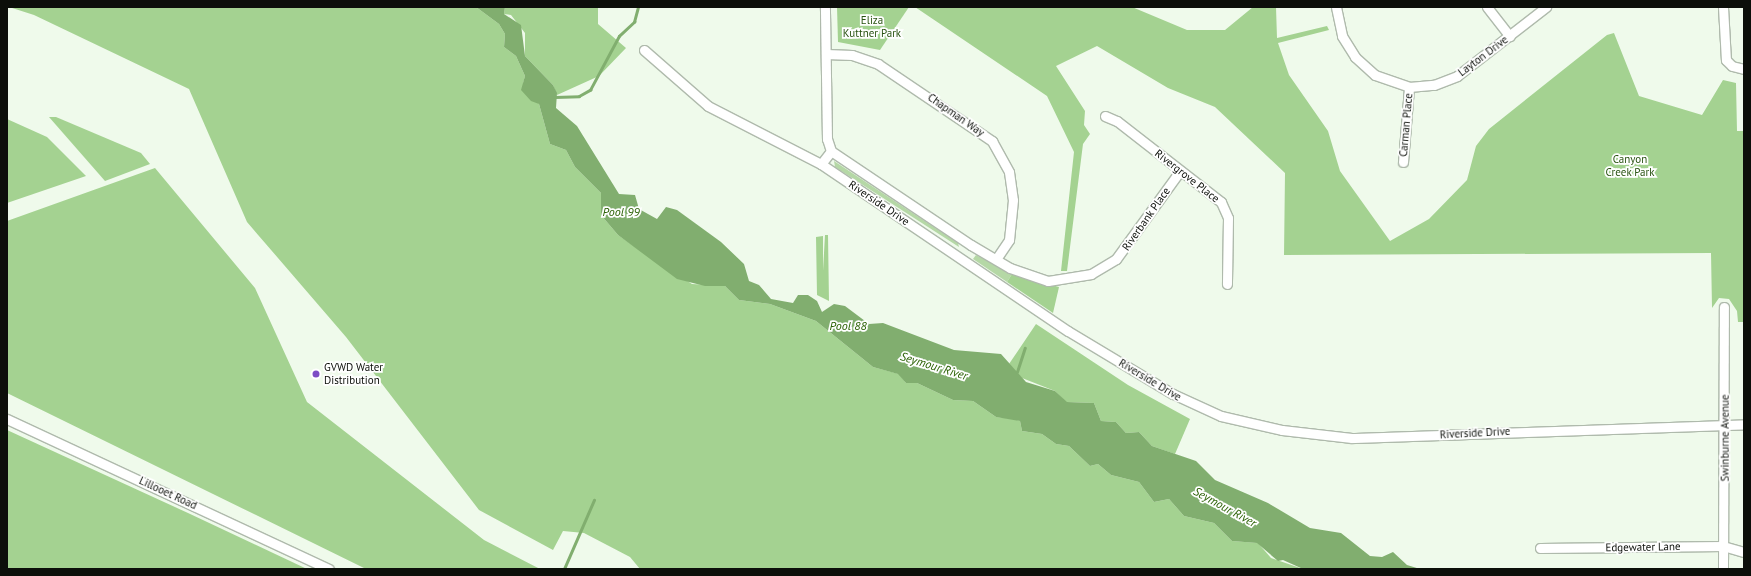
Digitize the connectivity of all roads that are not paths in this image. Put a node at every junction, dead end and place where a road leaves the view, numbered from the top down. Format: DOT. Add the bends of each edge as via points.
graph roads {
  1 [pos="825,7"];
  2 [pos="1336,7"];
  3 [pos="1487,7"];
  4 [pos="1546,7"];
  5 [pos="1723,7"];
  6 [pos="1510,36"];
  7 [pos="644,50"];
  8 [pos="826,54"];
  9 [pos="1744,69"];
  10 [pos="1409,87"];
  11 [pos="1105,116"];
  12 [pos="831,151"];
  13 [pos="1403,162"];
  14 [pos="821,164"];
  15 [pos="1180,171"];
  16 [pos="971,245"];
  17 [pos="962,258"];
  18 [pos="996,259"];
  19 [pos="1227,284"];
  20 [pos="1724,307"];
  21 [pos="7,419"];
  22 [pos="1725,424"];
  23 [pos="1744,424"];
  24 [pos="1723,546"];
  25 [pos="1540,548"];
  26 [pos="1744,552"];
  27 [pos="329,569"];
  28 [pos="1723,569"];
  1 -- 8 [label="street"];
  2 -- 10 [label="street, Layton Drive" via="1342,36 1354,57 1375,75"];
  3 -- 6 [label="street"];
  4 -- 6 [label="street, Layton Drive"];
  5 -- 9 [label="street" via="1726,60 1732,66"];
  6 -- 10 [label="street, Layton Drive" via="1458,76 1434,85"];
  7 -- 14 [label="street, Riverside Drive" via="708,106"];
  8 -- 12 [label="street"];
  8 -- 18 [label="street, Chapman Way" via="852,55 878,64 992,141 1009,172 1013,200 1009,240"];
  10 -- 13 [label="street, Carman Place"];
  11 -- 15 [label="street, Rivergrove Place" via="1117,121"];
  12 -- 14 [label="street"];
  12 -- 16 [label="street, Riverside Drive"];
  14 -- 17 [label="street, Riverside Drive"];
  15 -- 18 [label="street, Riverbank Place" via="1127,248 1096,272 1074,280 1048,281"];
  15 -- 19 [label="street, Rivergrove Place" via="1226,210"];
  16 -- 17 [label="street"];
  16 -- 18 [label="street, Riverside Drive"];
  17 -- 22 [label="street, Riverside Drive" via="1068,331 1173,394 1220,416 1256,426 1352,438"];
  20 -- 22 [label="street, Swinburne Avenue"];
  21 -- 27 [label="street, Lillooet Road"];
  22 -- 23 [label="street, Riverside Drive"];
  22 -- 24 [label="street, Swinburne Avenue"];
  24 -- 25 [label="street, Edgewater Lane"];
  24 -- 26 [label="street, Edgewater Lane" via="1735,552"];
  24 -- 28 [label="street, Swinburne Avenue"];
}
